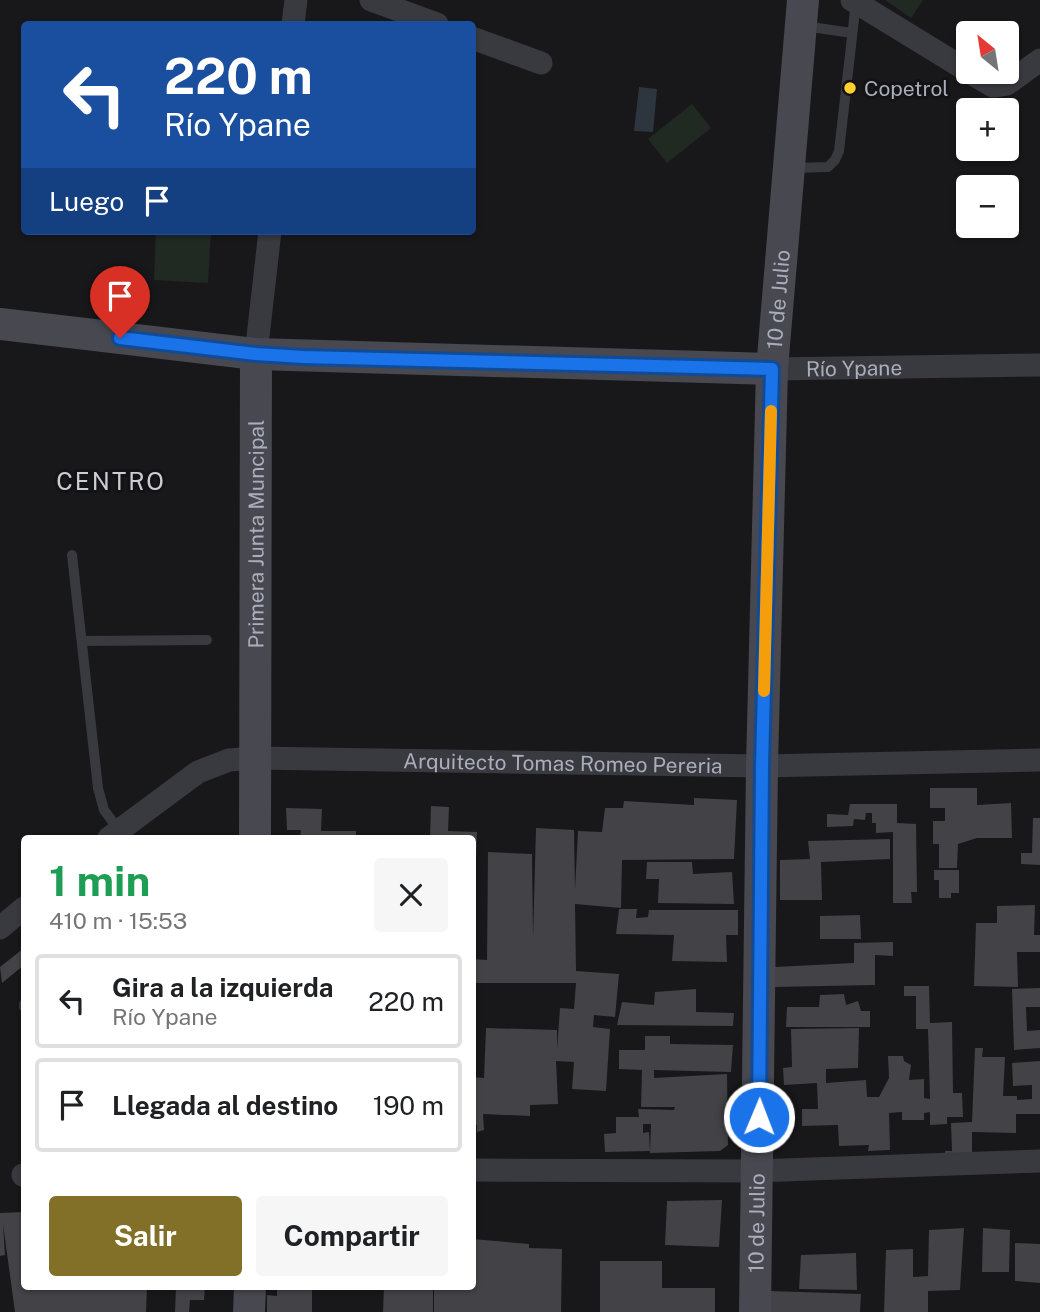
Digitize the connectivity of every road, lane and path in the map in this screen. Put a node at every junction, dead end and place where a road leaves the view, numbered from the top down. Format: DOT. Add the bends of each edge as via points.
graph roads {
  1 [pos="296,0"];
  2 [pos="371,0"];
  3 [pos="854,1"];
  4 [pos="802,13"];
  5 [pos="293,21"];
  6 [pos="429,21"];
  7 [pos="852,33"];
  8 [pos="476,39"];
  9 [pos="1040,60"];
  10 [pos="541,63"];
  11 [pos="956,64"];
  12 [pos="1019,75"];
  13 [pos="990,84"];
  14 [pos="1007,84"];
  15 [pos="788,168"];
  16 [pos="270,235"];
  17 [pos="0,324"];
  18 [pos="256,354"];
  19 [pos="1040,365"];
  20 [pos="772,369"];
  21 [pos="72,555"];
  22 [pos="207,640"];
  23 [pos="82,641"];
  24 [pos="255,758"];
  25 [pos="1040,760"];
  26 [pos="762,766"];
  27 [pos="114,834"];
  28 [pos="255,835"];
  29 [pos="21,910"];
  30 [pos="0,928"];
  31 [pos="1040,1161"];
  32 [pos="476,1170"];
  33 [pos="758,1171"];
  34 [pos="250,1290"];
  35 [pos="249,1312"];
  36 [pos="755,1312"];
  1 -- 5 [label="street"];
  2 -- 6 [label="street"];
  3 -- 7 [label="lane"];
  3 -- 11 [label="street"];
  4 -- 7 [label="lane"];
  4 -- 15 [label="main road, 10 de Julio"];
  7 -- 15 [label="lane" via="835,160 828,167"];
  8 -- 10 [label="street"];
  9 -- 12 [label="street"];
  13 -- 14 [label="street"];
  15 -- 20 [label="main road, 10 de Julio"];
  16 -- 18 [label="street, Primera Junta Muncipal"];
  17 -- 18 [label="main road, Río Ypane"];
  18 -- 20 [label="main road, Río Ypane"];
  18 -- 24 [label="main road, Primera Junta Muncipal"];
  19 -- 20 [label="street, Río Ypane"];
  20 -- 26 [label="main road, 10 de Julio"];
  21 -- 23 [label="lane"];
  22 -- 23 [label="lane"];
  23 -- 27 [label="lane" via="97,788"];
  24 -- 26 [label="street, Arquitecto Tomas Romeo Pereria"];
  24 -- 27 [label="street, Arquitecto Tomas Romeo Pereria" via="229,760 198,772"];
  24 -- 28 [label="main road, Primera Junta Muncipal"];
  25 -- 26 [label="street, Arquitecto Tomas Romeo Pereria"];
  26 -- 33 [label="main road, 10 de Julio"];
  29 -- 30 [label="street"];
  31 -- 33 [label="street"];
  32 -- 33 [label="street"];
  33 -- 36 [label="main road, 10 de Julio"];
  34 -- 35 [label="main road"];
}
